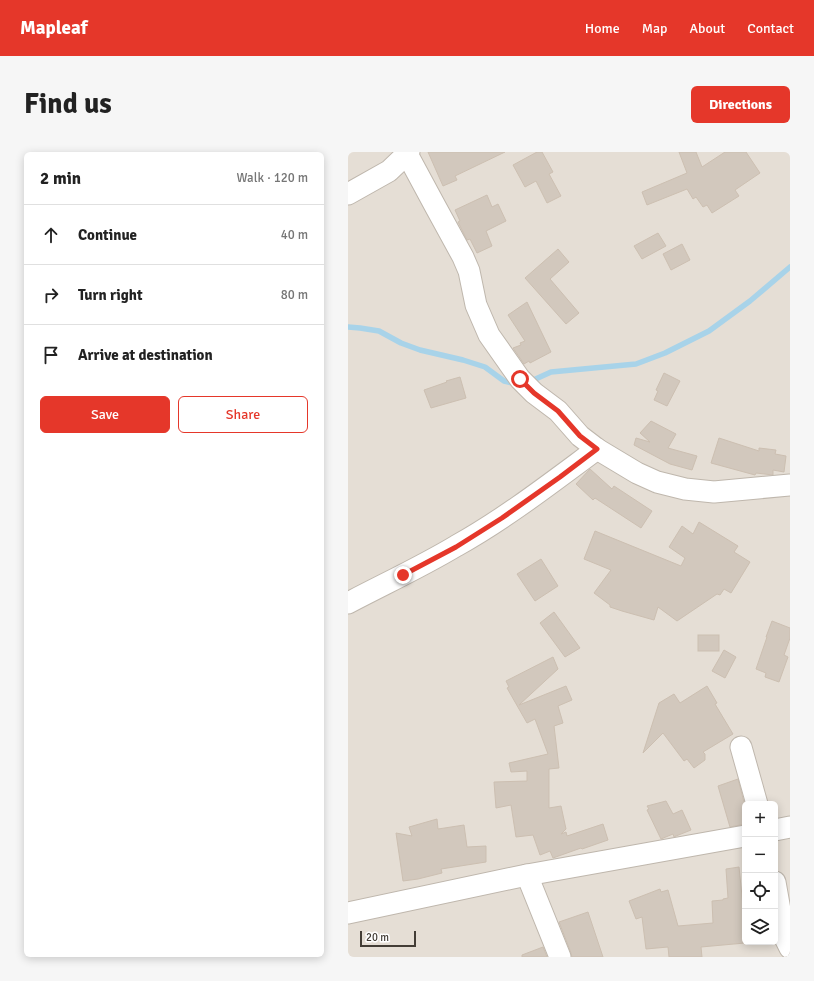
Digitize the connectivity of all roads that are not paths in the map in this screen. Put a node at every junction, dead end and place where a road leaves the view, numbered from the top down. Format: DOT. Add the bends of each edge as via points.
graph roads {
  1 [pos="408,153"];
  2 [pos="348,194"];
  3 [pos="597,449"];
  4 [pos="790,485"];
  5 [pos="348,603"];
  6 [pos="741,747"];
  7 [pos="756,801"];
  8 [pos="790,827"];
  9 [pos="778,829"];
  10 [pos="742,837"];
  11 [pos="527,875"];
  12 [pos="778,899"];
  13 [pos="348,913"];
  14 [pos="790,948"];
  15 [pos="560,957"];
  1 -- 2 [label="street" via="389,171"];
  1 -- 3 [label="street" via="463,257 469,271 476,305 489,335 527,386 558,411 580,436"];
  3 -- 4 [label="street" via="650,479 685,489 714,492"];
  3 -- 5 [label="street" via="456,547"];
  6 -- 7 [label="street"];
  8 -- 9 [label="street"];
  10 -- 11 [label="street"];
  11 -- 13 [label="street"];
  11 -- 15 [label="street"];
  12 -- 14 [label="street" via="785,938"];
}
